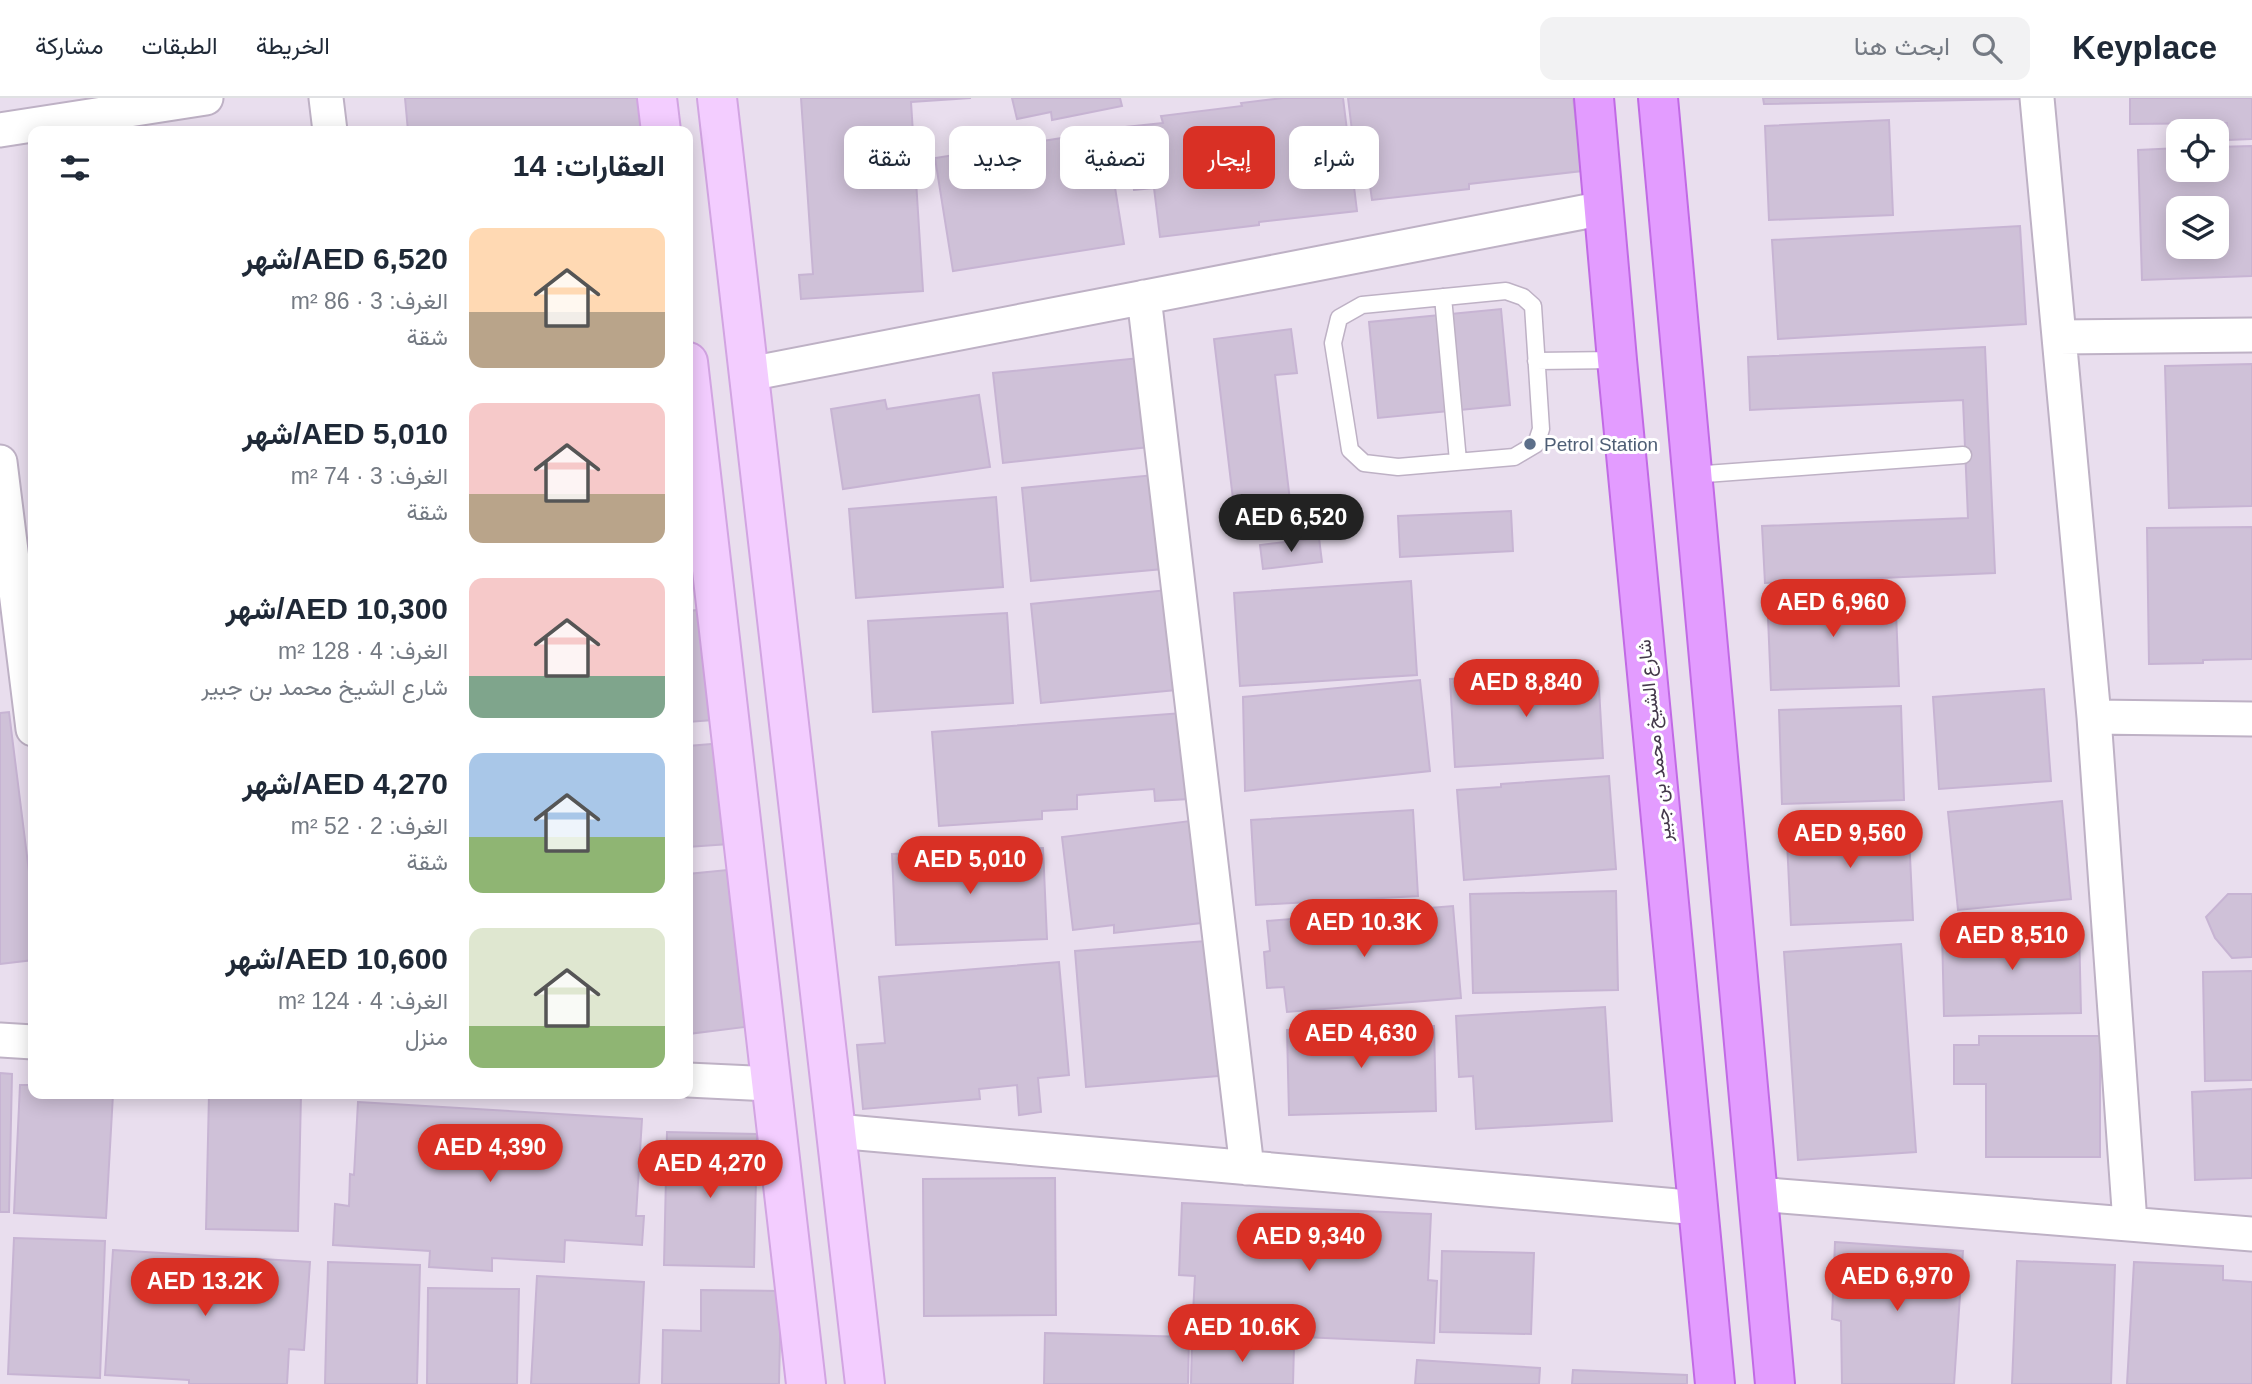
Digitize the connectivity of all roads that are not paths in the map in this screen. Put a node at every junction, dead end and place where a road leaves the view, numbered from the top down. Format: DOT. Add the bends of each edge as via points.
graph roads {
  1 [pos="206,98"];
  2 [pos="326,98"];
  3 [pos="657,98"];
  4 [pos="717,98"];
  5 [pos="1594,98"];
  6 [pos="1658,98"];
  7 [pos="2037,98"];
  8 [pos="329,126"];
  9 [pos="660,126"];
  10 [pos="0,130"];
  11 [pos="1604,208"];
  12 [pos="1144,297"];
  13 [pos="1443,297"];
  14 [pos="2252,335"];
  15 [pos="2059,337"];
  16 [pos="1536,360"];
  17 [pos="1617,360"];
  18 [pos="749,374"];
  19 [pos="693,405"];
  20 [pos="1963,455"];
  21 [pos="1458,461"];
  22 [pos="0,462"];
  23 [pos="1692,475"];
  24 [pos="28,689"];
  25 [pos="2094,717"];
  26 [pos="2252,719"];
  27 [pos="0,1040"];
  28 [pos="28,1042"];
  29 [pos="693,1080"];
  30 [pos="772,1084"];
  31 [pos="836,1131"];
  32 [pos="1247,1168"];
  33 [pos="1758,1194"];
  34 [pos="1699,1208"];
  35 [pos="2130,1223"];
  36 [pos="2252,1234"];
  37 [pos="806,1384"];
  38 [pos="865,1384"];
  39 [pos="1715,1384"];
  40 [pos="1775,1384"];
  1 -- 10 [label="street"];
  2 -- 8 [label="street"];
  3 -- 9 [label="street"];
  4 -- 18 [label="street"];
  5 -- 11 [label="main road, شارع الشيخ محمد بن جبير"];
  6 -- 23 [label="main road"];
  7 -- 15 [label="street"];
  11 -- 12 [label="street"];
  11 -- 17 [label="main road, شارع الشيخ محمد بن جبير"];
  12 -- 18 [label="street"];
  12 -- 32 [label="street"];
  13 -- 16 [label="lane" via="1506,291 1522,297 1533,306"];
  13 -- 21 [label="lane"];
  13 -- 21 [label="lane" via="1362,305 1339,318 1333,343 1350,450 1364,463 1398,467"];
  14 -- 15 [label="street"];
  15 -- 25 [label="street"];
  16 -- 17 [label="lane"];
  16 -- 21 [label="lane" via="1541,429 1536,444 1514,457"];
  17 -- 34 [label="main road, شارع الشيخ محمد بن جبير"];
  18 -- 31 [label="street"];
  19 -- 30 [label="street"];
  20 -- 23 [label="lane"];
  22 -- 24 [label="street"];
  23 -- 33 [label="main road"];
  25 -- 26 [label="street"];
  25 -- 35 [label="street"];
  27 -- 28 [label="street"];
  29 -- 30 [label="street"];
  30 -- 37 [label="street"];
  31 -- 32 [label="street"];
  31 -- 38 [label="street"];
  32 -- 34 [label="street"];
  33 -- 35 [label="street"];
  33 -- 40 [label="main road"];
  34 -- 39 [label="main road, شارع الشيخ محمد بن جبير"];
  35 -- 36 [label="street"];
}
